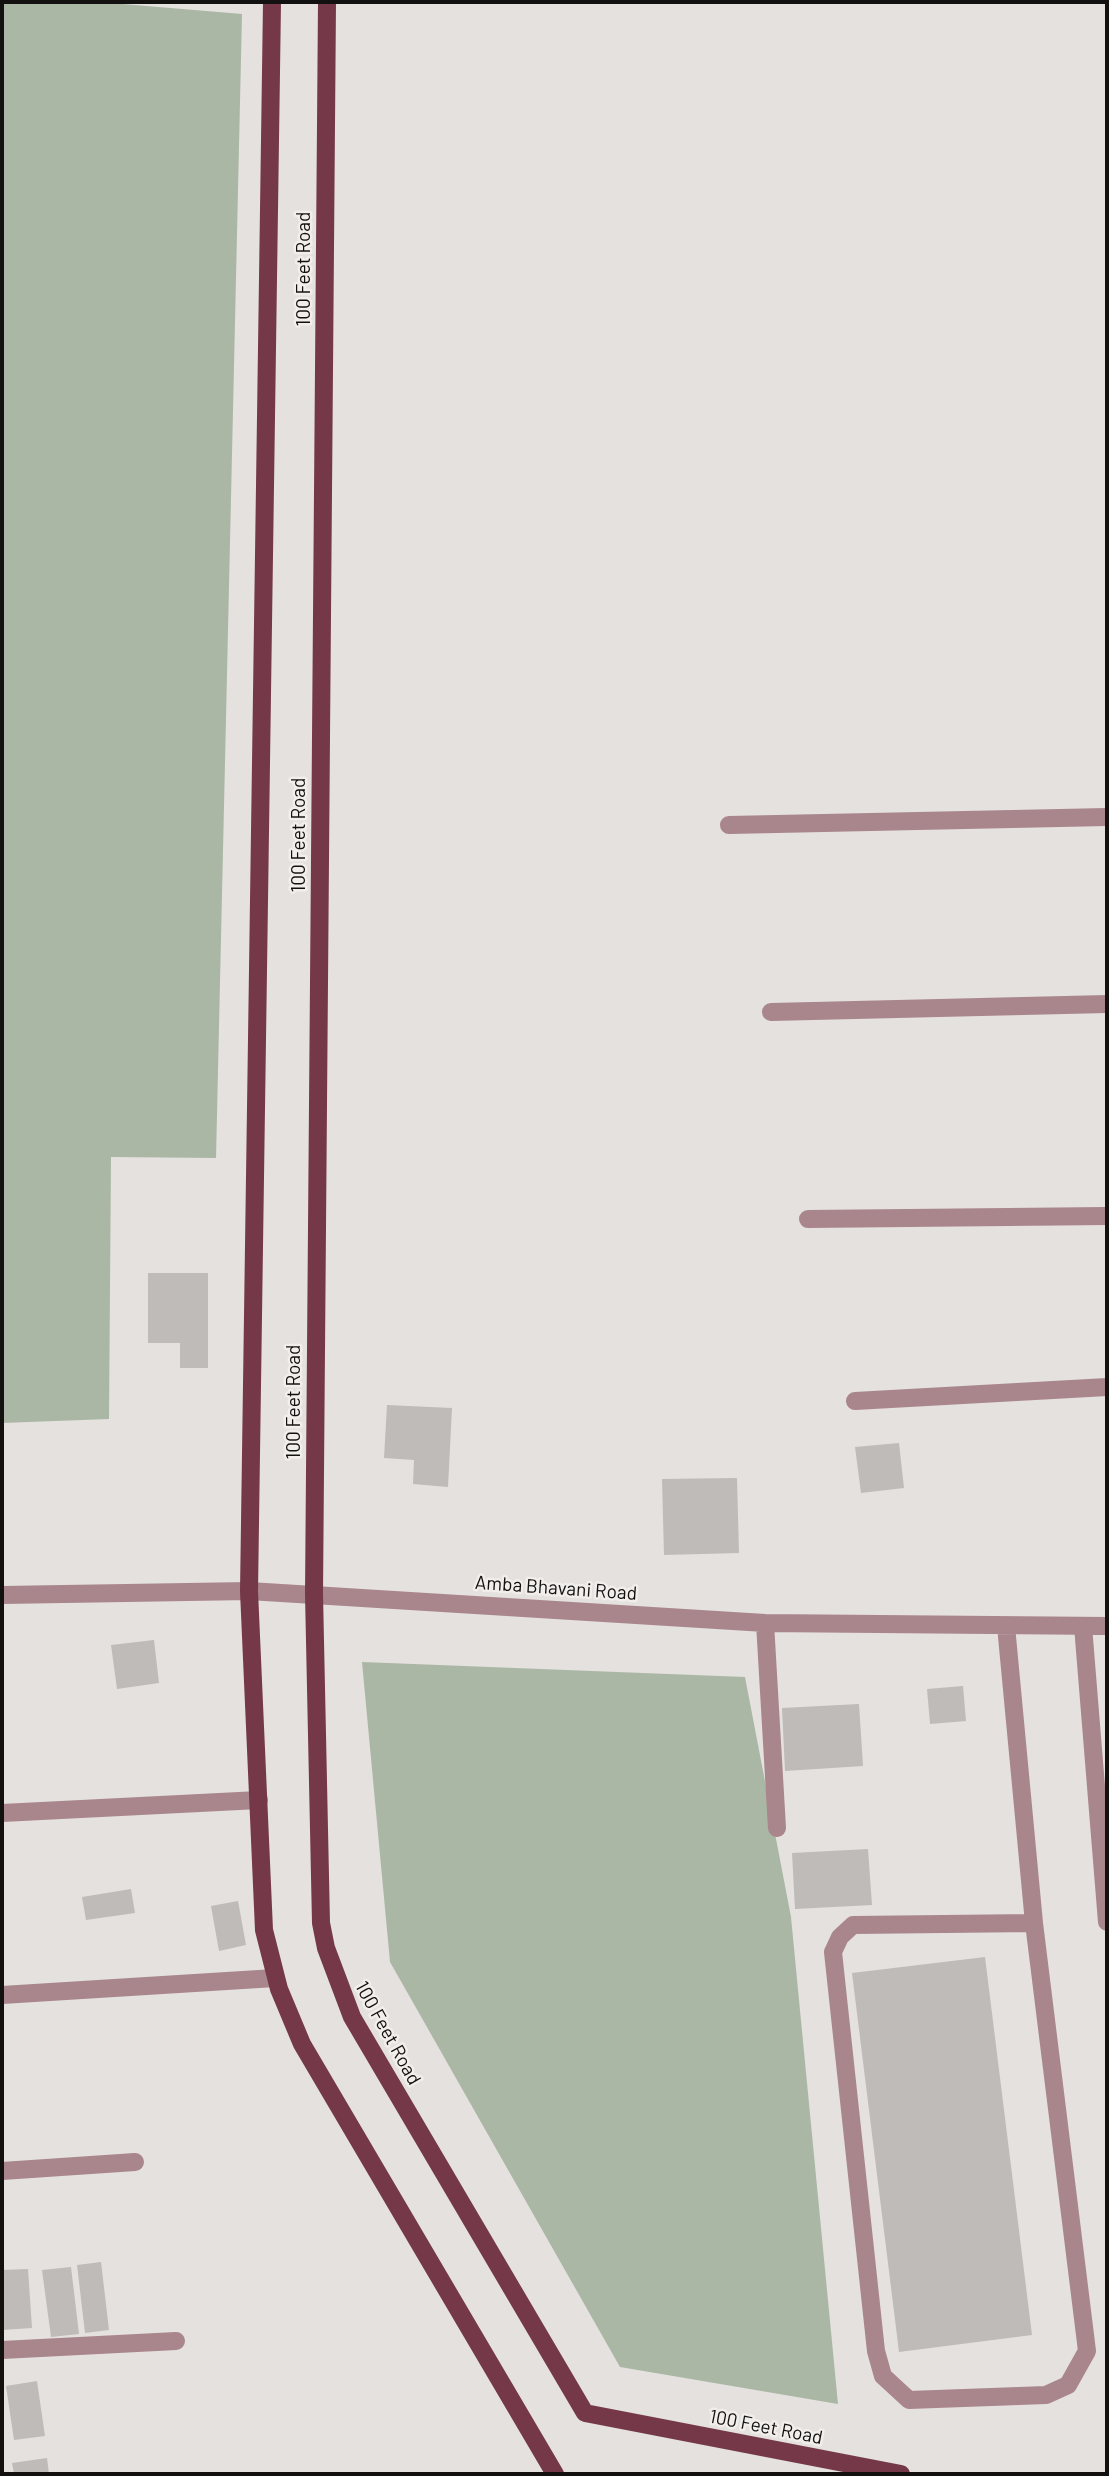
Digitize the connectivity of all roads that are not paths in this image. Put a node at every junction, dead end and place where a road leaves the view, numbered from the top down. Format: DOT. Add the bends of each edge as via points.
graph roads {
  1 [pos="272,2"];
  2 [pos="327,2"];
  3 [pos="1107,817"];
  4 [pos="729,825"];
  5 [pos="1107,1004"];
  6 [pos="771,1012"];
  7 [pos="1107,1216"];
  8 [pos="808,1219"];
  9 [pos="1107,1387"];
  10 [pos="855,1401"];
  11 [pos="249,1591"];
  12 [pos="314,1594"];
  13 [pos="2,1595"];
  14 [pos="765,1623"];
  15 [pos="1006,1626"];
  16 [pos="1083,1626"];
  17 [pos="1107,1626"];
  18 [pos="258,1800"];
  19 [pos="2,1813"];
  20 [pos="777,1828"];
  21 [pos="1107,1922"];
  22 [pos="1034,1923"];
  23 [pos="275,1978"];
  24 [pos="2,1995"];
  25 [pos="135,2162"];
  26 [pos="2,2171"];
  27 [pos="176,2341"];
  28 [pos="2,2350"];
  29 [pos="555,2474"];
  30 [pos="901,2474"];
  1 -- 11 [label="main road, 100 Feet Road"];
  2 -- 12 [label="main road, 100 Feet Road"];
  3 -- 4 [label="street"];
  5 -- 6 [label="street"];
  7 -- 8 [label="street"];
  9 -- 10 [label="street"];
  11 -- 12 [label="street, Amba Bhavani Road"];
  11 -- 13 [label="street, Amba Bhavani Road"];
  11 -- 18 [label="main road, 100 Feet Road"];
  12 -- 14 [label="street, Amba Bhavani Road"];
  12 -- 30 [label="main road, 100 Feet Road" via="321,1923 333,1972 352,2017 585,2413"];
  14 -- 15 [label="street, Amba Bhavani Road"];
  14 -- 20 [label="street"];
  15 -- 16 [label="street, Amba Bhavani Road"];
  15 -- 22 [label="street"];
  16 -- 17 [label="street, Amba Bhavani Road"];
  16 -- 21 [label="street"];
  18 -- 19 [label="street"];
  18 -- 23 [label="main road, 100 Feet Road" via="264,1930"];
  22 -- 22 [label="street" via="1087,2351 1068,2385 1046,2395 909,2400 883,2376 876,2351 833,1952 853,1925"];
  23 -- 24 [label="street"];
  23 -- 29 [label="main road, 100 Feet Road" via="302,2044"];
  25 -- 26 [label="street"];
  27 -- 28 [label="street"];
}
